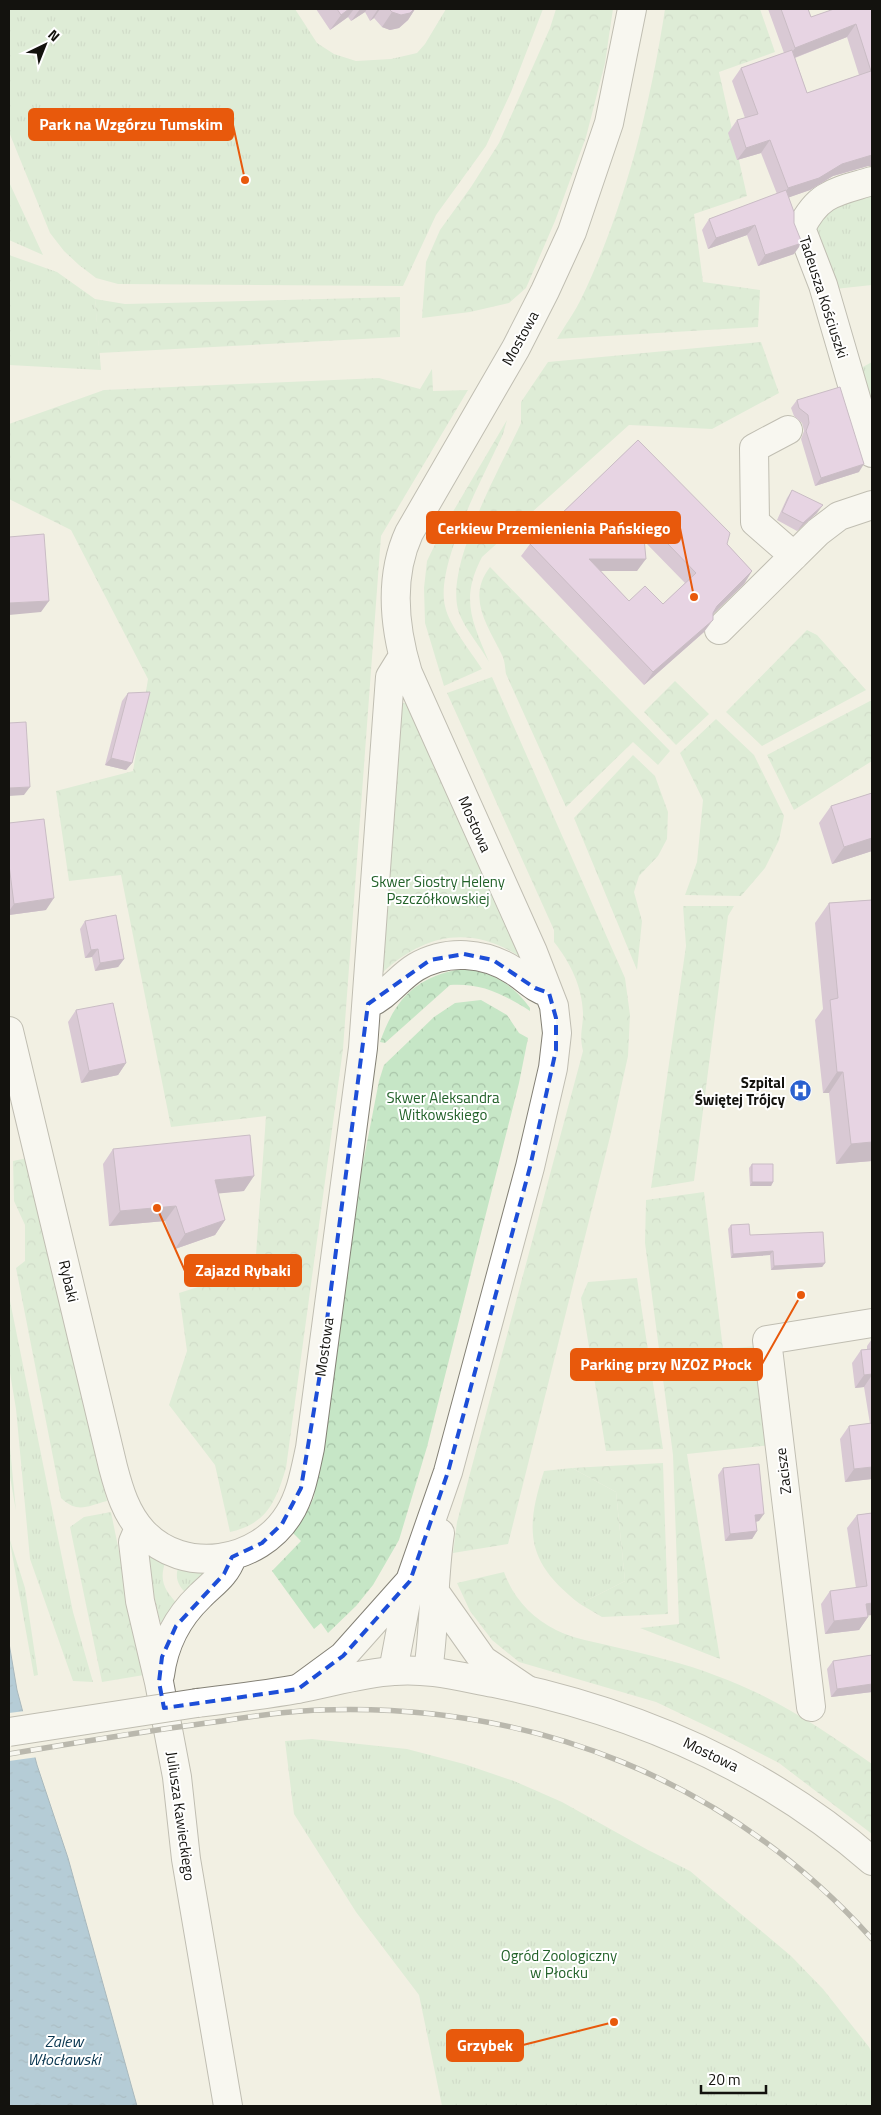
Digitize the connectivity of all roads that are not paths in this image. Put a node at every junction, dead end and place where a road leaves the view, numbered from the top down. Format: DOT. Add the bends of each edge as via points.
graph roads {
  1 [pos="632,9"];
  2 [pos="872,181"];
  3 [pos="788,430"];
  4 [pos="872,453"];
  5 [pos="872,505"];
  6 [pos="794,556"];
  7 [pos="718,630"];
  8 [pos="403,656"];
  9 [pos="550,993"];
  10 [pos="368,1004"];
  11 [pos="9,1031"];
  12 [pos="872,1323"];
  13 [pos="448,1472"];
  14 [pos="139,1528"];
  15 [pos="232,1557"];
  16 [pos="410,1581"];
  17 [pos="435,1592"];
  18 [pos="393,1670"];
  19 [pos="428,1671"];
  20 [pos="159,1682"];
  21 [pos="298,1689"];
  22 [pos="528,1690"];
  23 [pos="811,1707"];
  24 [pos="9,1732"];
  25 [pos="872,1861"];
  26 [pos="228,2106"];
  1 -- 8 [label="street, Mostowa" via="609,123 572,232 516,348 404,543 396,602"];
  2 -- 4 [label="street, Tadeusza Kościuszki" via="830,194 810,210 801,228 824,285"];
  3 -- 6 [label="street" via="754,448 755,522"];
  5 -- 6 [label="street" via="839,516"];
  6 -- 7 [label="street"];
  8 -- 9 [label="street, Mostowa" via="415,693"];
  8 -- 10 [label="street, Mostowa" via="390,677"];
  9 -- 10 [label="street" via="535,988 514,970 493,960 459,954 418,966"];
  9 -- 13 [label="street, Mostowa" via="557,1033 553,1068 530,1167"];
  10 -- 15 [label="street, Mostowa" via="306,1468 298,1497 282,1524 262,1543"];
  11 -- 14 [label="street, Rybaki" via="113,1467 123,1500"];
  12 -- 23 [label="street, Zacisze" via="768,1340"];
  13 -- 16 [label="street, Mostowa"];
  13 -- 17 [label="street, Mostowa" via="434,1571"];
  14 -- 15 [label="street, Mostowa" via="154,1541 180,1554 202,1559"];
  14 -- 20 [label="street, Juliusza Kawieckiego" via="133,1542 136,1575"];
  15 -- 20 [label="street" via="224,1574 198,1598 176,1626 162,1657"];
  16 -- 18 [label="street, Mostowa"];
  16 -- 21 [label="street, Mostowa" via="343,1656"];
  17 -- 19 [label="street, Mostowa"];
  17 -- 22 [label="street, Mostowa" via="483,1660"];
  18 -- 19 [label="street, Mostowa"];
  18 -- 21 [label="street, Mostowa"];
  19 -- 22 [label="street, Mostowa"];
  20 -- 26 [label="street, Juliusza Kawieckiego"];
  21 -- 24 [label="street, Mostowa, bridge"];
  22 -- 25 [label="street, Mostowa" via="618,1715 710,1752 800,1805"];
}
